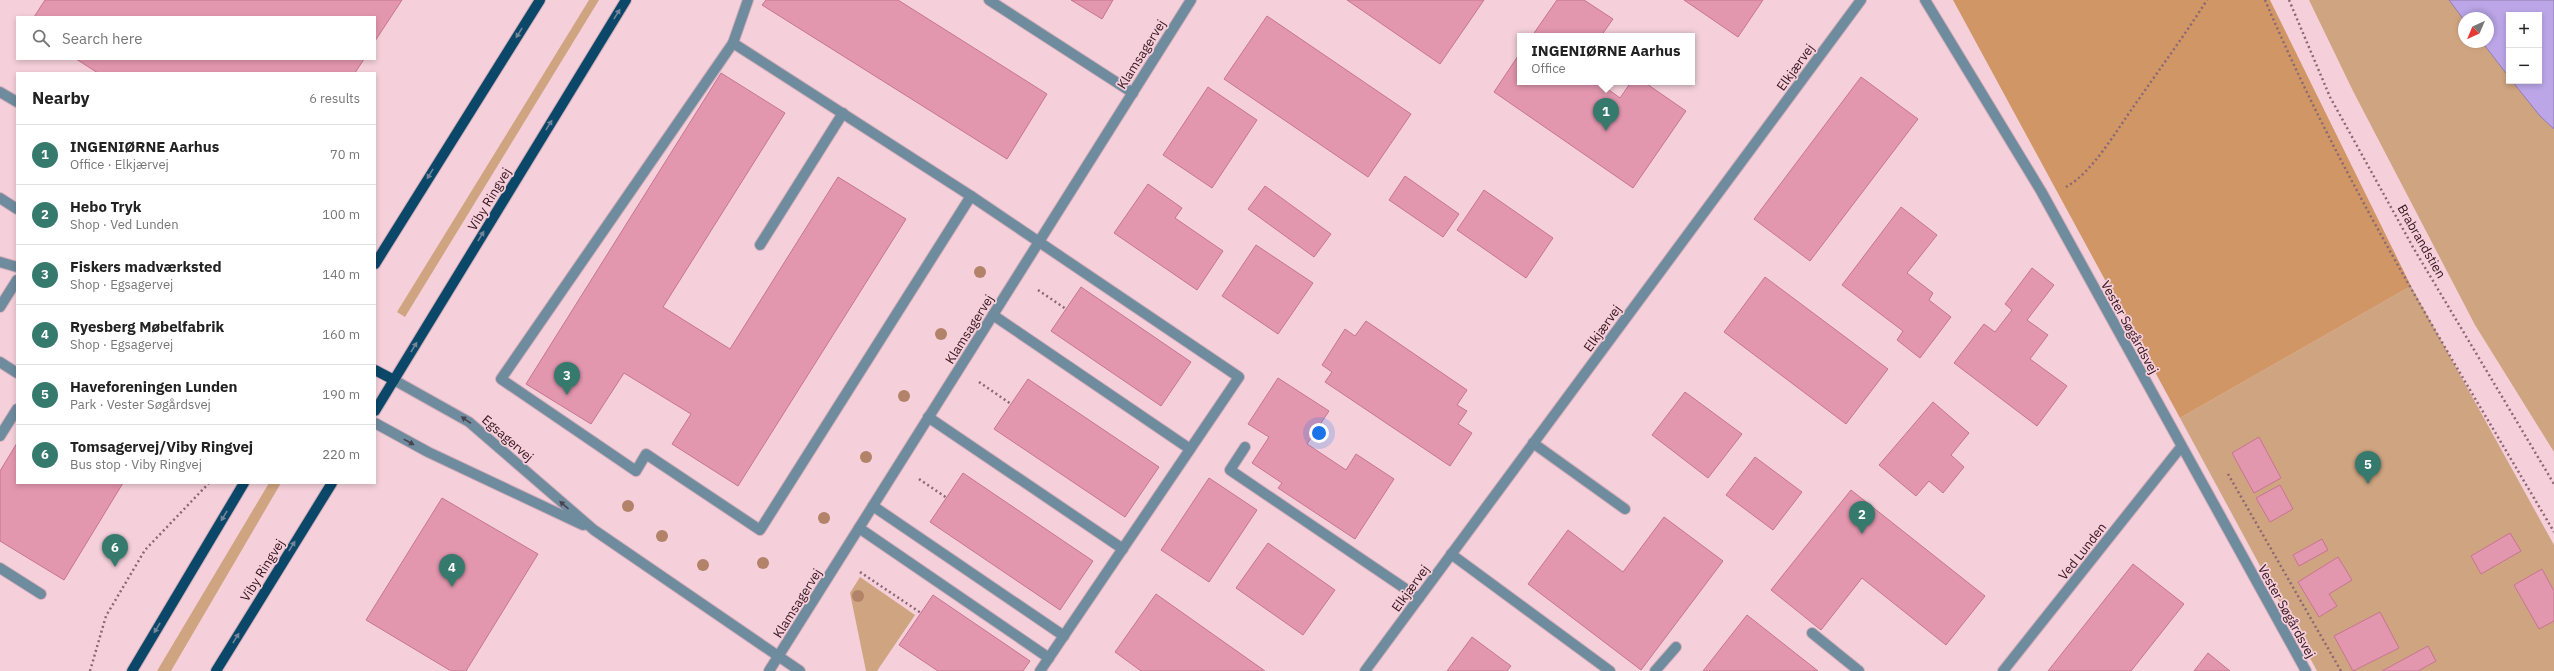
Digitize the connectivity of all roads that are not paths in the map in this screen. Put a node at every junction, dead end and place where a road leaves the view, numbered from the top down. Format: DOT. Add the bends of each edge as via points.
graph roads {
  1 [pos="540,0"];
  2 [pos="626,0"];
  3 [pos="748,0"];
  4 [pos="989,0"];
  5 [pos="1191,0"];
  6 [pos="1861,0"];
  7 [pos="1925,0"];
  8 [pos="733,43"];
  9 [pos="0,92"];
  10 [pos="1132,93"];
  11 [pos="16,101"];
  12 [pos="843,113"];
  13 [pos="971,196"];
  14 [pos="0,198"];
  15 [pos="16,208"];
  16 [pos="1039,241"];
  17 [pos="760,245"];
  18 [pos="0,262"];
  19 [pos="376,262"];
  20 [pos="16,267"];
  21 [pos="16,282"];
  22 [pos="0,307"];
  23 [pos="993,315"];
  24 [pos="0,362"];
  25 [pos="376,371"];
  26 [pos="16,372"];
  27 [pos="394,380"];
  28 [pos="376,409"];
  29 [pos="16,411"];
  30 [pos="928,417"];
  31 [pos="376,424"];
  32 [pos="0,436"];
  33 [pos="1533,443"];
  34 [pos="1245,446"];
  35 [pos="2180,447"];
  36 [pos="1190,449"];
  37 [pos="243,484"];
  38 [pos="331,484"];
  39 [pos="873,506"];
  40 [pos="1625,509"];
  41 [pos="859,528"];
  42 [pos="594,530"];
  43 [pos="1123,549"];
  44 [pos="1451,554"];
  45 [pos="0,568"];
  46 [pos="41,594"];
  47 [pos="1419,598"];
  48 [pos="1812,633"];
  49 [pos="1064,636"];
  50 [pos="1676,647"];
  51 [pos="778,657"];
  52 [pos="1049,658"];
  53 [pos="132,671"];
  54 [pos="216,671"];
  55 [pos="769,671"];
  56 [pos="800,671"];
  57 [pos="1040,671"];
  58 [pos="1365,671"];
  59 [pos="1610,671"];
  60 [pos="1655,671"];
  61 [pos="1859,671"];
  62 [pos="2003,671"];
  63 [pos="2306,671"];
  1 -- 19 [label="main road, one-way"];
  27 -- 2 [label="main road, Viby Ringvej, one-way"];
  3 -- 8 [label="street"];
  4 -- 10 [label="street"];
  5 -- 10 [label="street, Klamsagervej"];
  6 -- 33 [label="street, Elkjærvej"];
  7 -- 35 [label="street, Vester Søgårdsvej" via="2045,199"];
  8 -- 12 [label="street"];
  8 -- 13 [label="street" via="501,379 636,471 646,454 760,530"];
  9 -- 11 [label="street"];
  10 -- 16 [label="street, Klamsagervej"];
  12 -- 13 [label="street"];
  12 -- 17 [label="street"];
  13 -- 16 [label="street"];
  14 -- 15 [label="street"];
  16 -- 23 [label="street, Klamsagervej"];
  16 -- 36 [label="street" via="1239,377"];
  18 -- 20 [label="street"];
  21 -- 22 [label="street"];
  23 -- 30 [label="street, Klamsagervej"];
  23 -- 36 [label="street"];
  24 -- 26 [label="street"];
  25 -- 27 [label="main road"];
  27 -- 28 [label="main road, Viby Ringvej"];
  42 -- 27 [label="street, Egsagervej, one-way" via="470,422"];
  29 -- 32 [label="street"];
  30 -- 39 [label="street, Klamsagervej"];
  30 -- 43 [label="street"];
  31 -- 42 [label="street, Egsagervej, one-way" via="428,452"];
  33 -- 40 [label="street"];
  33 -- 44 [label="street, Elkjærvej"];
  34 -- 47 [label="street" via="1230,470"];
  35 -- 62 [label="street, Ved Lunden"];
  35 -- 63 [label="street, Vester Søgårdsvej"];
  36 -- 43 [label="street"];
  37 -- 53 [label="main road, one-way"];
  54 -- 38 [label="main road, Viby Ringvej, one-way"];
  39 -- 41 [label="street, Klamsagervej"];
  39 -- 49 [label="street"];
  41 -- 51 [label="street, Klamsagervej"];
  41 -- 52 [label="street"];
  42 -- 51 [label="street, Egsagervej"];
  43 -- 49 [label="street"];
  44 -- 47 [label="street, Elkjærvej"];
  44 -- 59 [label="street"];
  45 -- 46 [label="street"];
  47 -- 58 [label="street, Elkjærvej"];
  48 -- 61 [label="street"];
  49 -- 52 [label="street"];
  50 -- 60 [label="street"];
  51 -- 55 [label="street, Klamsagervej"];
  51 -- 56 [label="street, Egsagervej"];
  52 -- 57 [label="street"];
}
